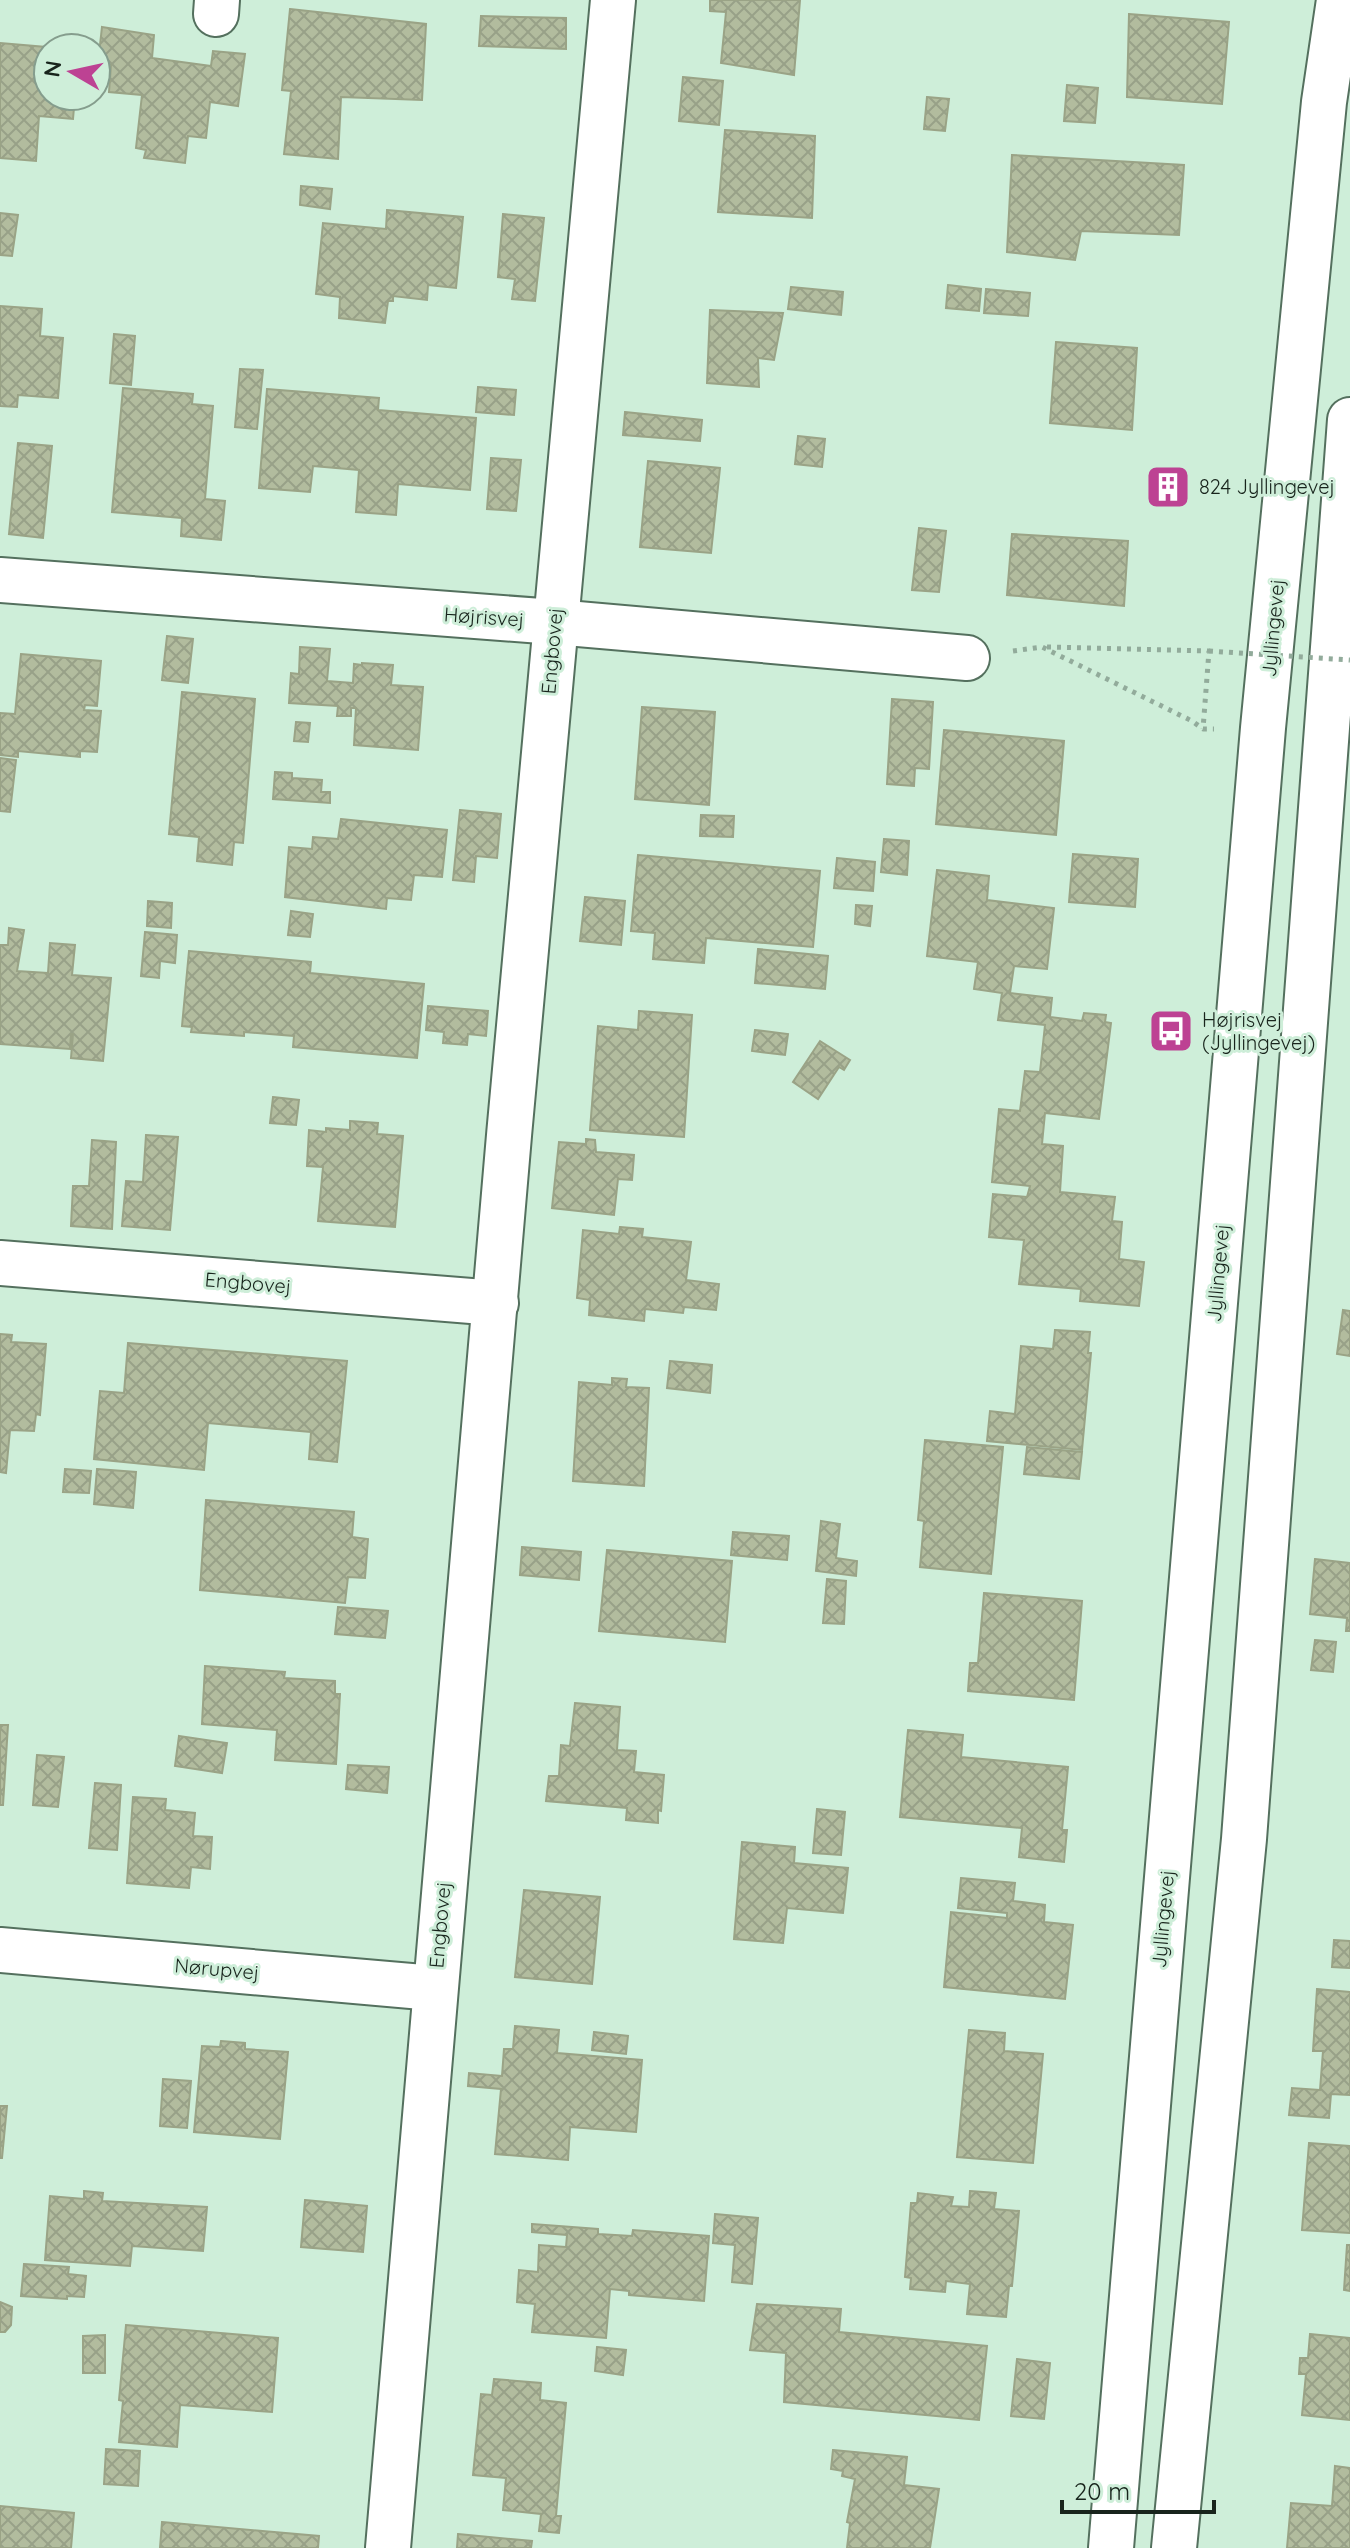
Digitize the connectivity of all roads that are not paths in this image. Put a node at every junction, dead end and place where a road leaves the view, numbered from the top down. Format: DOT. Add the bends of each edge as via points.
graph roads {
  1 [pos="599,0"];
  2 [pos="613,0"];
  3 [pos="1339,0"];
  4 [pos="1350,420"];
  5 [pos="0,580"];
  6 [pos="555,622"];
  7 [pos="967,658"];
  8 [pos="0,1263"];
  9 [pos="496,1303"];
  10 [pos="0,1950"];
  11 [pos="434,1988"];
  12 [pos="388,2548"];
  13 [pos="1111,2548"];
  14 [pos="1174,2548"];
  1 -- 2 [label="street"];
  2 -- 6 [label="street, Engbovej"];
  3 -- 13 [label="street, Jyllingevej" via="1322,117 1263,728"];
  4 -- 14 [label="street" via="1244,1839"];
  5 -- 6 [label="street, Højrisvej"];
  6 -- 7 [label="street, Højrisvej"];
  6 -- 9 [label="street, Engbovej"];
  8 -- 9 [label="street, Engbovej"];
  9 -- 11 [label="street, Engbovej"];
  10 -- 11 [label="street, Nørupvej"];
  11 -- 12 [label="street, Engbovej"];
}
